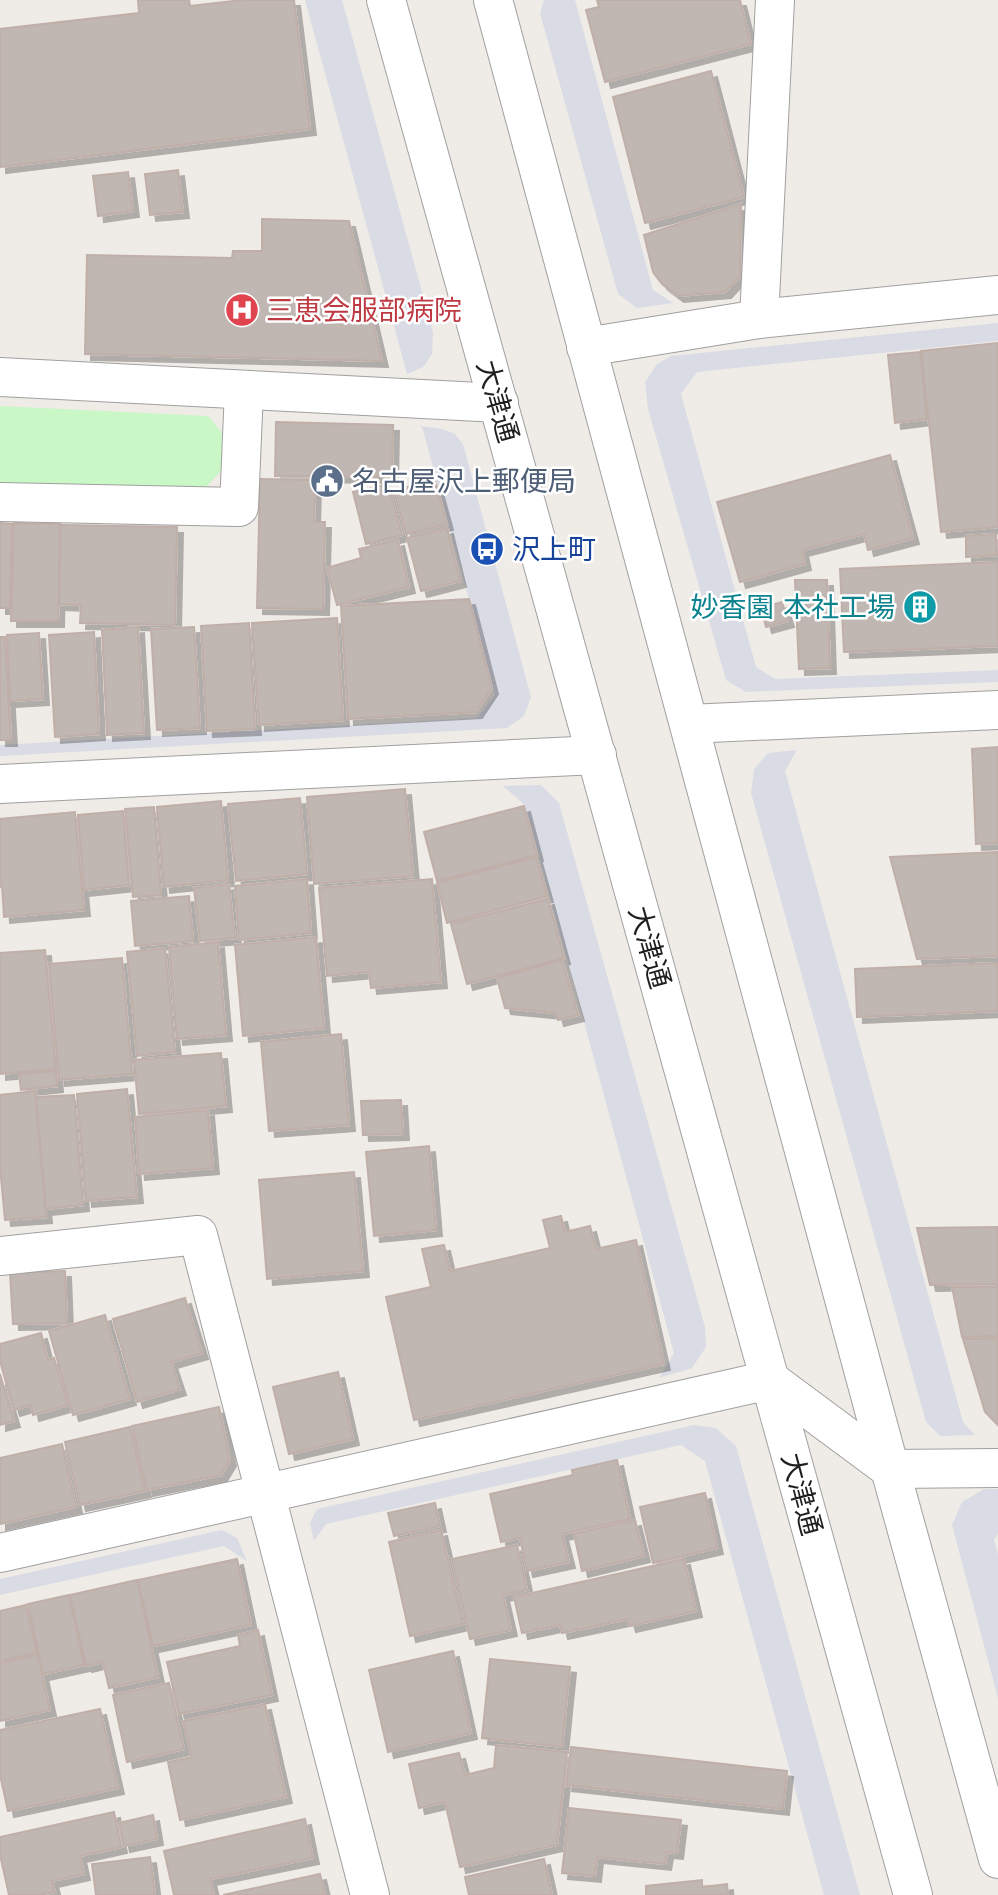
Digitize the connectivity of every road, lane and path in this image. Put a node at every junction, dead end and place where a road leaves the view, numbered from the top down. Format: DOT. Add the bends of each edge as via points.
graph roads {
  1 [pos="386,0"];
  2 [pos="493,0"];
  3 [pos="775,0"];
  4 [pos="998,295"];
  5 [pos="759,319"];
  6 [pos="586,346"];
  7 [pos="0,377"];
  8 [pos="244,390"];
  9 [pos="499,403"];
  10 [pos="0,502"];
  11 [pos="998,710"];
  12 [pos="689,724"];
  13 [pos="597,755"];
  14 [pos="0,784"];
  15 [pos="0,1255"];
  16 [pos="770,1380"];
  17 [pos="998,1468"];
  18 [pos="890,1469"];
  19 [pos="266,1493"];
  20 [pos="0,1553"];
  21 [pos="998,1859"];
  22 [pos="370,1895"];
  23 [pos="913,1895"];
  1 -- 9 [label="street, 大津通"];
  2 -- 6 [label="street"];
  3 -- 5 [label="street"];
  4 -- 5 [label="street"];
  5 -- 6 [label="street"];
  6 -- 12 [label="street"];
  7 -- 8 [label="street"];
  8 -- 9 [label="street"];
  8 -- 10 [label="street" via="239,507"];
  9 -- 13 [label="street, 大津通"];
  11 -- 12 [label="street"];
  12 -- 18 [label="street"];
  13 -- 14 [label="street"];
  13 -- 16 [label="street, 大津通"];
  15 -- 19 [label="street" via="198,1235"];
  16 -- 18 [label="street"];
  16 -- 19 [label="street"];
  16 -- 23 [label="street, 大津通"];
  17 -- 18 [label="street"];
  18 -- 21 [label="street"];
  19 -- 20 [label="street"];
  19 -- 22 [label="street"];
}
